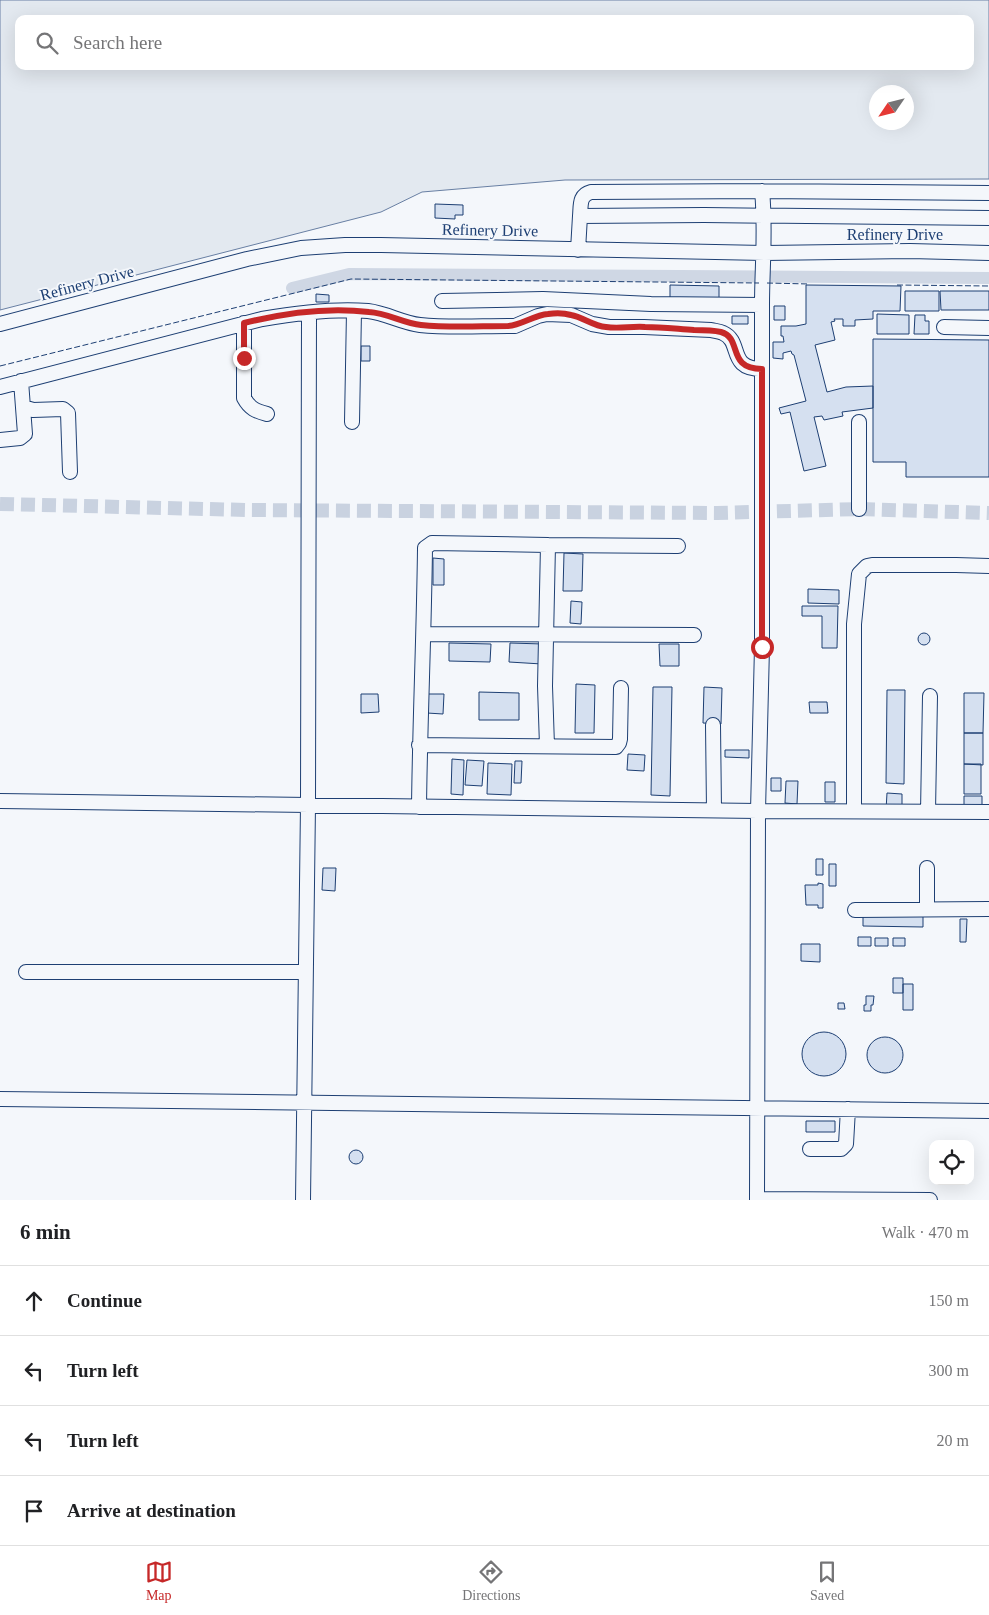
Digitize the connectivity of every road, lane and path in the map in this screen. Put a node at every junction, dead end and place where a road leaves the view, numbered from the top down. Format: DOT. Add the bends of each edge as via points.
graph roads {
  1 [pos="762,191"];
  2 [pos="989,193"];
  3 [pos="580,216"];
  4 [pos="764,216"];
  5 [pos="989,218"];
  6 [pos="578,250"];
  7 [pos="989,253"];
  8 [pos="764,258"];
  9 [pos="442,301"];
  10 [pos="762,305"];
  11 [pos="354,311"];
  12 [pos="308,313"];
  13 [pos="244,323"];
  14 [pos="0,324"];
  15 [pos="944,327"];
  16 [pos="989,328"];
  17 [pos="762,369"];
  18 [pos="21,381"];
  19 [pos="0,387"];
  20 [pos="23,407"];
  21 [pos="268,414"];
  22 [pos="352,422"];
  23 [pos="859,422"];
  24 [pos="0,440"];
  25 [pos="70,472"];
  26 [pos="859,509"];
  27 [pos="548,546"];
  28 [pos="678,546"];
  29 [pos="989,566"];
  30 [pos="424,634"];
  31 [pos="546,634"];
  32 [pos="694,635"];
  33 [pos="622,688"];
  34 [pos="930,696"];
  35 [pos="713,725"];
  36 [pos="419,745"];
  37 [pos="547,746"];
  38 [pos="0,801"];
  39 [pos="308,805"];
  40 [pos="419,807"];
  41 [pos="714,810"];
  42 [pos="758,811"];
  43 [pos="854,811"];
  44 [pos="928,812"];
  45 [pos="989,812"];
  46 [pos="927,868"];
  47 [pos="989,909"];
  48 [pos="854,910"];
  49 [pos="927,910"];
  50 [pos="26,972"];
  51 [pos="305,972"];
  52 [pos="0,1099"];
  53 [pos="305,1102"];
  54 [pos="757,1107"];
  55 [pos="848,1109"];
  56 [pos="989,1111"];
  57 [pos="810,1149"];
  58 [pos="757,1199"];
  59 [pos="303,1200"];
  60 [pos="930,1200"];
  1 -- 2 [label="street"];
  1 -- 3 [label="street" via="591,192 582,197"];
  1 -- 4 [label="street"];
  3 -- 4 [label="street"];
  3 -- 6 [label="street"];
  4 -- 5 [label="street"];
  4 -- 8 [label="street"];
  6 -- 8 [label="street, Refinery Drive"];
  6 -- 14 [label="street, Refinery Drive" via="381,245 301,248 247,259"];
  7 -- 8 [label="street, Refinery Drive" via="910,251"];
  8 -- 10 [label="street"];
  9 -- 10 [label="street" via="543,299"];
  10 -- 17 [label="street"];
  11 -- 12 [label="street"];
  11 -- 17 [label="street" via="384,314 418,325 515,326 547,314 571,315 609,328 711,330 728,337 746,367"];
  11 -- 22 [label="street"];
  12 -- 13 [label="street"];
  12 -- 39 [label="street"];
  13 -- 18 [label="street"];
  13 -- 21 [label="street" via="244,398 251,408"];
  15 -- 16 [label="street"];
  17 -- 42 [label="street" via="762,647"];
  18 -- 19 [label="street"];
  18 -- 20 [label="street"];
  20 -- 24 [label="street" via="25,434 20,438"];
  20 -- 25 [label="street" via="63,409 68,413"];
  23 -- 26 [label="street"];
  27 -- 28 [label="street"];
  27 -- 30 [label="street" via="429,544 426,548"];
  27 -- 31 [label="street"];
  29 -- 43 [label="street" via="872,565 860,574 854,624"];
  30 -- 31 [label="street"];
  30 -- 36 [label="street"];
  31 -- 32 [label="street"];
  31 -- 37 [label="street"];
  33 -- 37 [label="street" via="618,745"];
  34 -- 44 [label="street"];
  35 -- 41 [label="street"];
  36 -- 37 [label="street"];
  36 -- 40 [label="street"];
  38 -- 39 [label="street"];
  39 -- 40 [label="street"];
  39 -- 51 [label="street"];
  40 -- 41 [label="street"];
  41 -- 42 [label="street"];
  42 -- 43 [label="street"];
  42 -- 54 [label="street"];
  43 -- 44 [label="street"];
  44 -- 45 [label="street"];
  46 -- 49 [label="street"];
  47 -- 49 [label="street"];
  48 -- 49 [label="street"];
  50 -- 51 [label="street"];
  51 -- 53 [label="street"];
  52 -- 53 [label="street"];
  53 -- 54 [label="street"];
  53 -- 59 [label="street"];
  54 -- 55 [label="street"];
  54 -- 58 [label="street"];
  55 -- 56 [label="street"];
  55 -- 57 [label="street" via="846,1144 841,1149"];
  58 -- 60 [label="street"];
}
